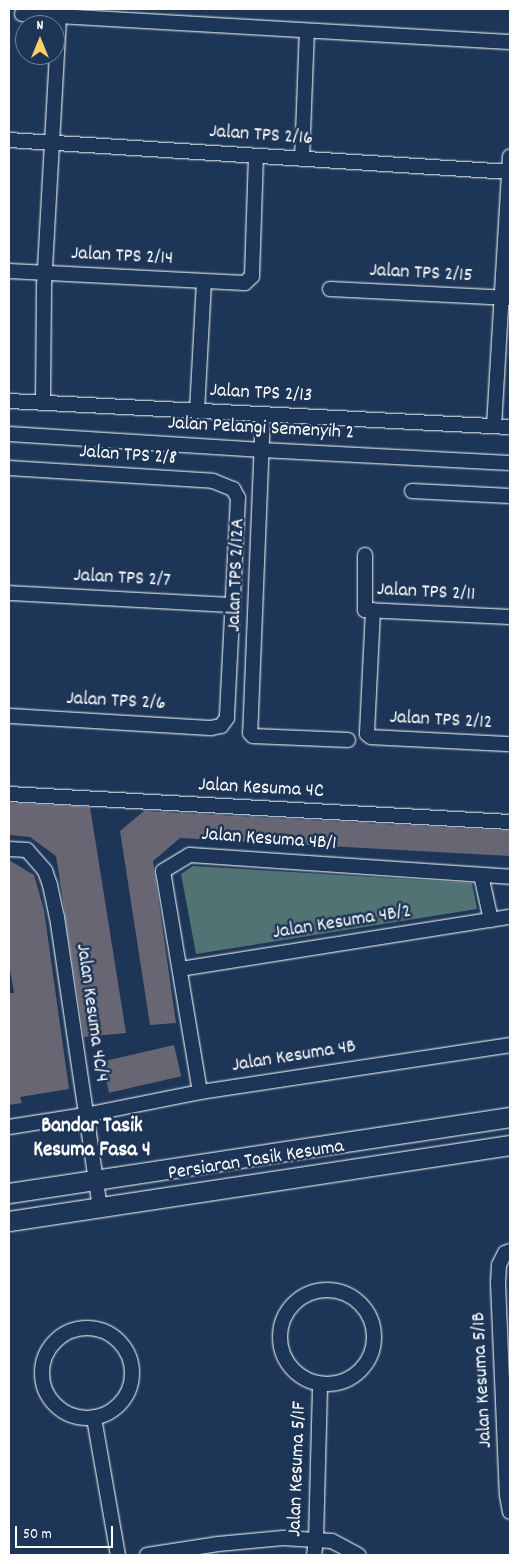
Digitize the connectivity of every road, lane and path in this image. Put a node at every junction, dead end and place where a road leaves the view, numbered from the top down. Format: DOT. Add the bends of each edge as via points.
graph roads {
  1 [pos="22,14"];
  2 [pos="35,15"];
  3 [pos="65,17"];
  4 [pos="307,31"];
  5 [pos="510,42"];
  6 [pos="57,65"];
  7 [pos="9,140"];
  8 [pos="52,143"];
  9 [pos="256,156"];
  10 [pos="510,156"];
  11 [pos="302,159"];
  12 [pos="510,172"];
  13 [pos="9,271"];
  14 [pos="45,272"];
  15 [pos="204,282"];
  16 [pos="330,289"];
  17 [pos="506,298"];
  18 [pos="9,401"];
  19 [pos="43,402"];
  20 [pos="197,411"];
  21 [pos="263,414"];
  22 [pos="494,426"];
  23 [pos="510,427"];
  24 [pos="9,434"];
  25 [pos="262,450"];
  26 [pos="510,463"];
  27 [pos="9,468"];
  28 [pos="412,491"];
  29 [pos="510,496"];
  30 [pos="365,555"];
  31 [pos="9,593"];
  32 [pos="232,605"];
  33 [pos="373,610"];
  34 [pos="510,617"];
  35 [pos="9,716"];
  36 [pos="348,740"];
  37 [pos="510,744"];
  38 [pos="9,794"];
  39 [pos="510,822"];
  40 [pos="9,849"];
  41 [pos="480,875"];
  42 [pos="510,877"];
  43 [pos="510,917"];
  44 [pos="491,920"];
  45 [pos="180,969"];
  46 [pos="510,1045"];
  47 [pos="200,1092"];
  48 [pos="85,1115"];
  49 [pos="510,1117"];
  50 [pos="9,1128"];
  51 [pos="510,1145"];
  52 [pos="95,1180"];
  53 [pos="9,1193"];
  54 [pos="100,1207"];
  55 [pos="9,1221"];
  56 [pos="510,1251"];
  57 [pos="507,1369"];
  58 [pos="320,1384"];
  59 [pos="94,1418"];
  60 [pos="509,1486"];
  61 [pos="510,1512"];
  62 [pos="316,1540"];
  63 [pos="118,1555"];
  64 [pos="148,1555"];
  65 [pos="314,1555"];
  66 [pos="358,1555"];
  1 -- 2 [label="street"];
  3 -- 4 [label="street"];
  4 -- 5 [label="street"];
  4 -- 11 [label="street"];
  6 -- 8 [label="street"];
  7 -- 8 [label="street, Jalan TPS 2/16"];
  8 -- 9 [label="street, Jalan TPS 2/16"];
  8 -- 14 [label="street"];
  9 -- 11 [label="street, Jalan TPS 2/16"];
  9 -- 15 [label="street, Jalan TPS 2/14" via="252,276 245,283"];
  10 -- 12 [label="street"];
  11 -- 12 [label="street, Jalan TPS 2/16"];
  12 -- 17 [label="street"];
  13 -- 14 [label="street, Jalan TPS 2/14"];
  14 -- 15 [label="street, Jalan TPS 2/14"];
  14 -- 19 [label="street"];
  15 -- 20 [label="street"];
  16 -- 17 [label="street, Jalan TPS 2/15"];
  17 -- 22 [label="street"];
  18 -- 19 [label="street, Jalan TPS 2/13"];
  19 -- 20 [label="street, Jalan TPS 2/13"];
  20 -- 21 [label="street, Jalan TPS 2/13"];
  21 -- 22 [label="street, Jalan TPS 2/13"];
  21 -- 25 [label="street, Jalan TPS 2/12A"];
  22 -- 23 [label="street, Jalan TPS 2/13"];
  24 -- 25 [label="street, Jalan Pelangi Semenyih 2"];
  25 -- 26 [label="street, Jalan Pelangi Semenyih 2"];
  25 -- 36 [label="street, Jalan TPS 2/12A" via="250,733 254,736"];
  27 -- 32 [label="street, Jalan TPS 2/8" via="213,481 233,489 238,498"];
  28 -- 29 [label="street"];
  30 -- 33 [label="street, Jalan TPS 2/11" via="363,607"];
  31 -- 32 [label="street, Jalan TPS 2/7"];
  32 -- 35 [label="street, Jalan TPS 2/6" via="227,718 221,726"];
  33 -- 34 [label="street, Jalan TPS 2/11"];
  33 -- 37 [label="street, Jalan TPS 2/12" via="367,734 371,738"];
  38 -- 39 [label="street, Jalan Kesuma 4C"];
  40 -- 48 [label="street, Jalan Kesuma 4C/4" via="27,850 45,871 50,885"];
  41 -- 42 [label="street, Jalan Kesuma 4B/1"];
  41 -- 44 [label="street"];
  41 -- 45 [label="street, Jalan Kesuma 4B/1" via="190,855 163,871"];
  43 -- 44 [label="street, Jalan Kesuma 4B/2"];
  44 -- 45 [label="street, Jalan Kesuma 4B/2"];
  45 -- 47 [label="street, Jalan Kesuma 4B/1"];
  46 -- 47 [label="street, Jalan Kesuma 4B"];
  47 -- 48 [label="street, Jalan Kesuma 4B"];
  48 -- 50 [label="street"];
  48 -- 52 [label="street, Jalan Kesuma 4C/4"];
  49 -- 52 [label="street, Persiaran Tasik Kesuma"];
  51 -- 54 [label="street, Persiaran Tasik Kesuma"];
  52 -- 53 [label="street, Persiaran Tasik Kesuma"];
  52 -- 54 [label="street, Jalan Kesuma 4C/4"];
  54 -- 55 [label="street, Persiaran Tasik Kesuma"];
  56 -- 57 [label="street, Jalan Kesuma 5/1B" via="505,1253 499,1265"];
  57 -- 60 [label="street, Jalan Kesuma 5/1B"];
  58 -- 58 [label="street" via="292,1368 283,1355 282,1323 290,1308 302,1297 316,1291 332,1290 359,1302 374,1328 374,1342 366,1363 350,1378"];
  58 -- 62 [label="street, Jalan Kesuma 5/1F"];
  59 -- 59 [label="street" via="66,1414 46,1394 42,1380 44,1359 54,1341 66,1332 81,1328 97,1328 111,1334 123,1345 132,1367 130,1390 121,1403 109,1413"];
  59 -- 63 [label="street"];
  60 -- 61 [label="street, Jalan Kesuma 5/1B"];
  62 -- 64 [label="street" via="218,1544"];
  62 -- 65 [label="street, Jalan Kesuma 5/1F"];
  62 -- 66 [label="street" via="332,1541"];
}
